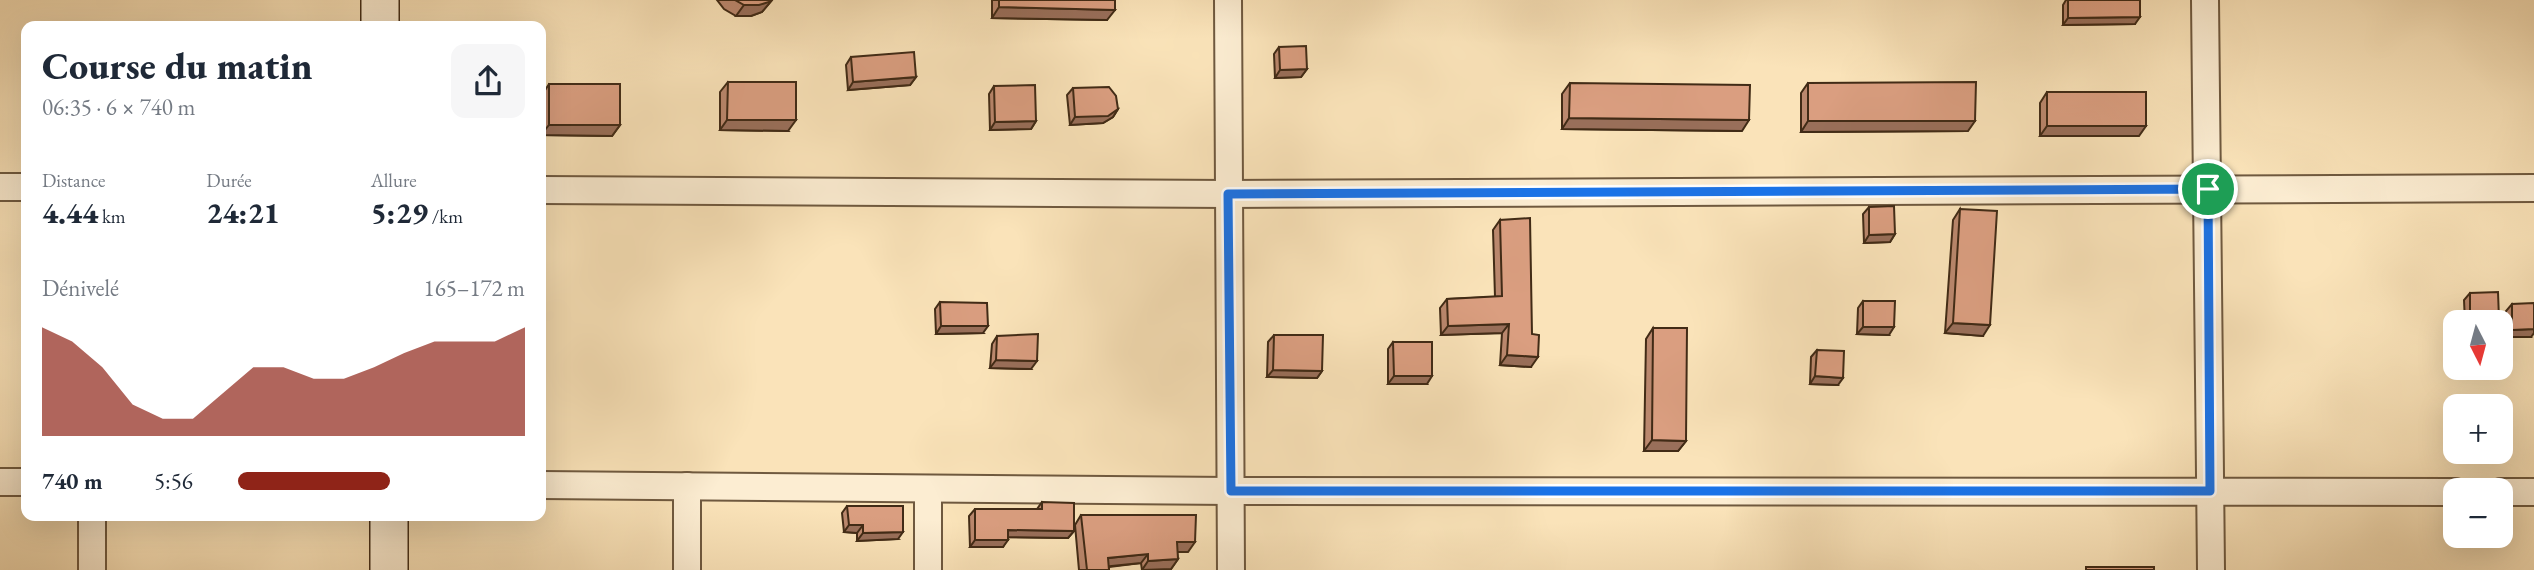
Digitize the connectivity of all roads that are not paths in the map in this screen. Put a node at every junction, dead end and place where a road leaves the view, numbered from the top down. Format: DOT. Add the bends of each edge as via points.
graph roads {
  1 [pos="380,0"];
  2 [pos="1228,0"];
  3 [pos="2205,0"];
  4 [pos="380,21"];
  5 [pos="0,187"];
  6 [pos="21,187"];
  7 [pos="2534,188"];
  8 [pos="2208,189"];
  9 [pos="546,190"];
  10 [pos="1228,194"];
  11 [pos="0,482"];
  12 [pos="21,482"];
  13 [pos="546,485"];
  14 [pos="687,486"];
  15 [pos="928,489"];
  16 [pos="1231,491"];
  17 [pos="2210,491"];
  18 [pos="2443,492"];
  19 [pos="2513,492"];
  20 [pos="2534,492"];
  21 [pos="92,521"];
  22 [pos="389,521"];
  23 [pos="92,570"];
  24 [pos="389,570"];
  25 [pos="687,570"];
  26 [pos="928,570"];
  27 [pos="1231,570"];
  28 [pos="2211,570"];
  1 -- 4 [label="street"];
  2 -- 10 [label="street"];
  3 -- 8 [label="street"];
  5 -- 6 [label="street"];
  7 -- 8 [label="street"];
  8 -- 10 [label="street"];
  8 -- 17 [label="street"];
  9 -- 10 [label="street"];
  10 -- 16 [label="street"];
  11 -- 12 [label="street"];
  13 -- 14 [label="street"];
  14 -- 15 [label="street"];
  14 -- 25 [label="street"];
  15 -- 16 [label="street"];
  15 -- 26 [label="street"];
  16 -- 17 [label="street"];
  16 -- 27 [label="street"];
  17 -- 18 [label="street"];
  17 -- 28 [label="street"];
  19 -- 20 [label="street"];
  21 -- 23 [label="street"];
  22 -- 24 [label="street"];
}
